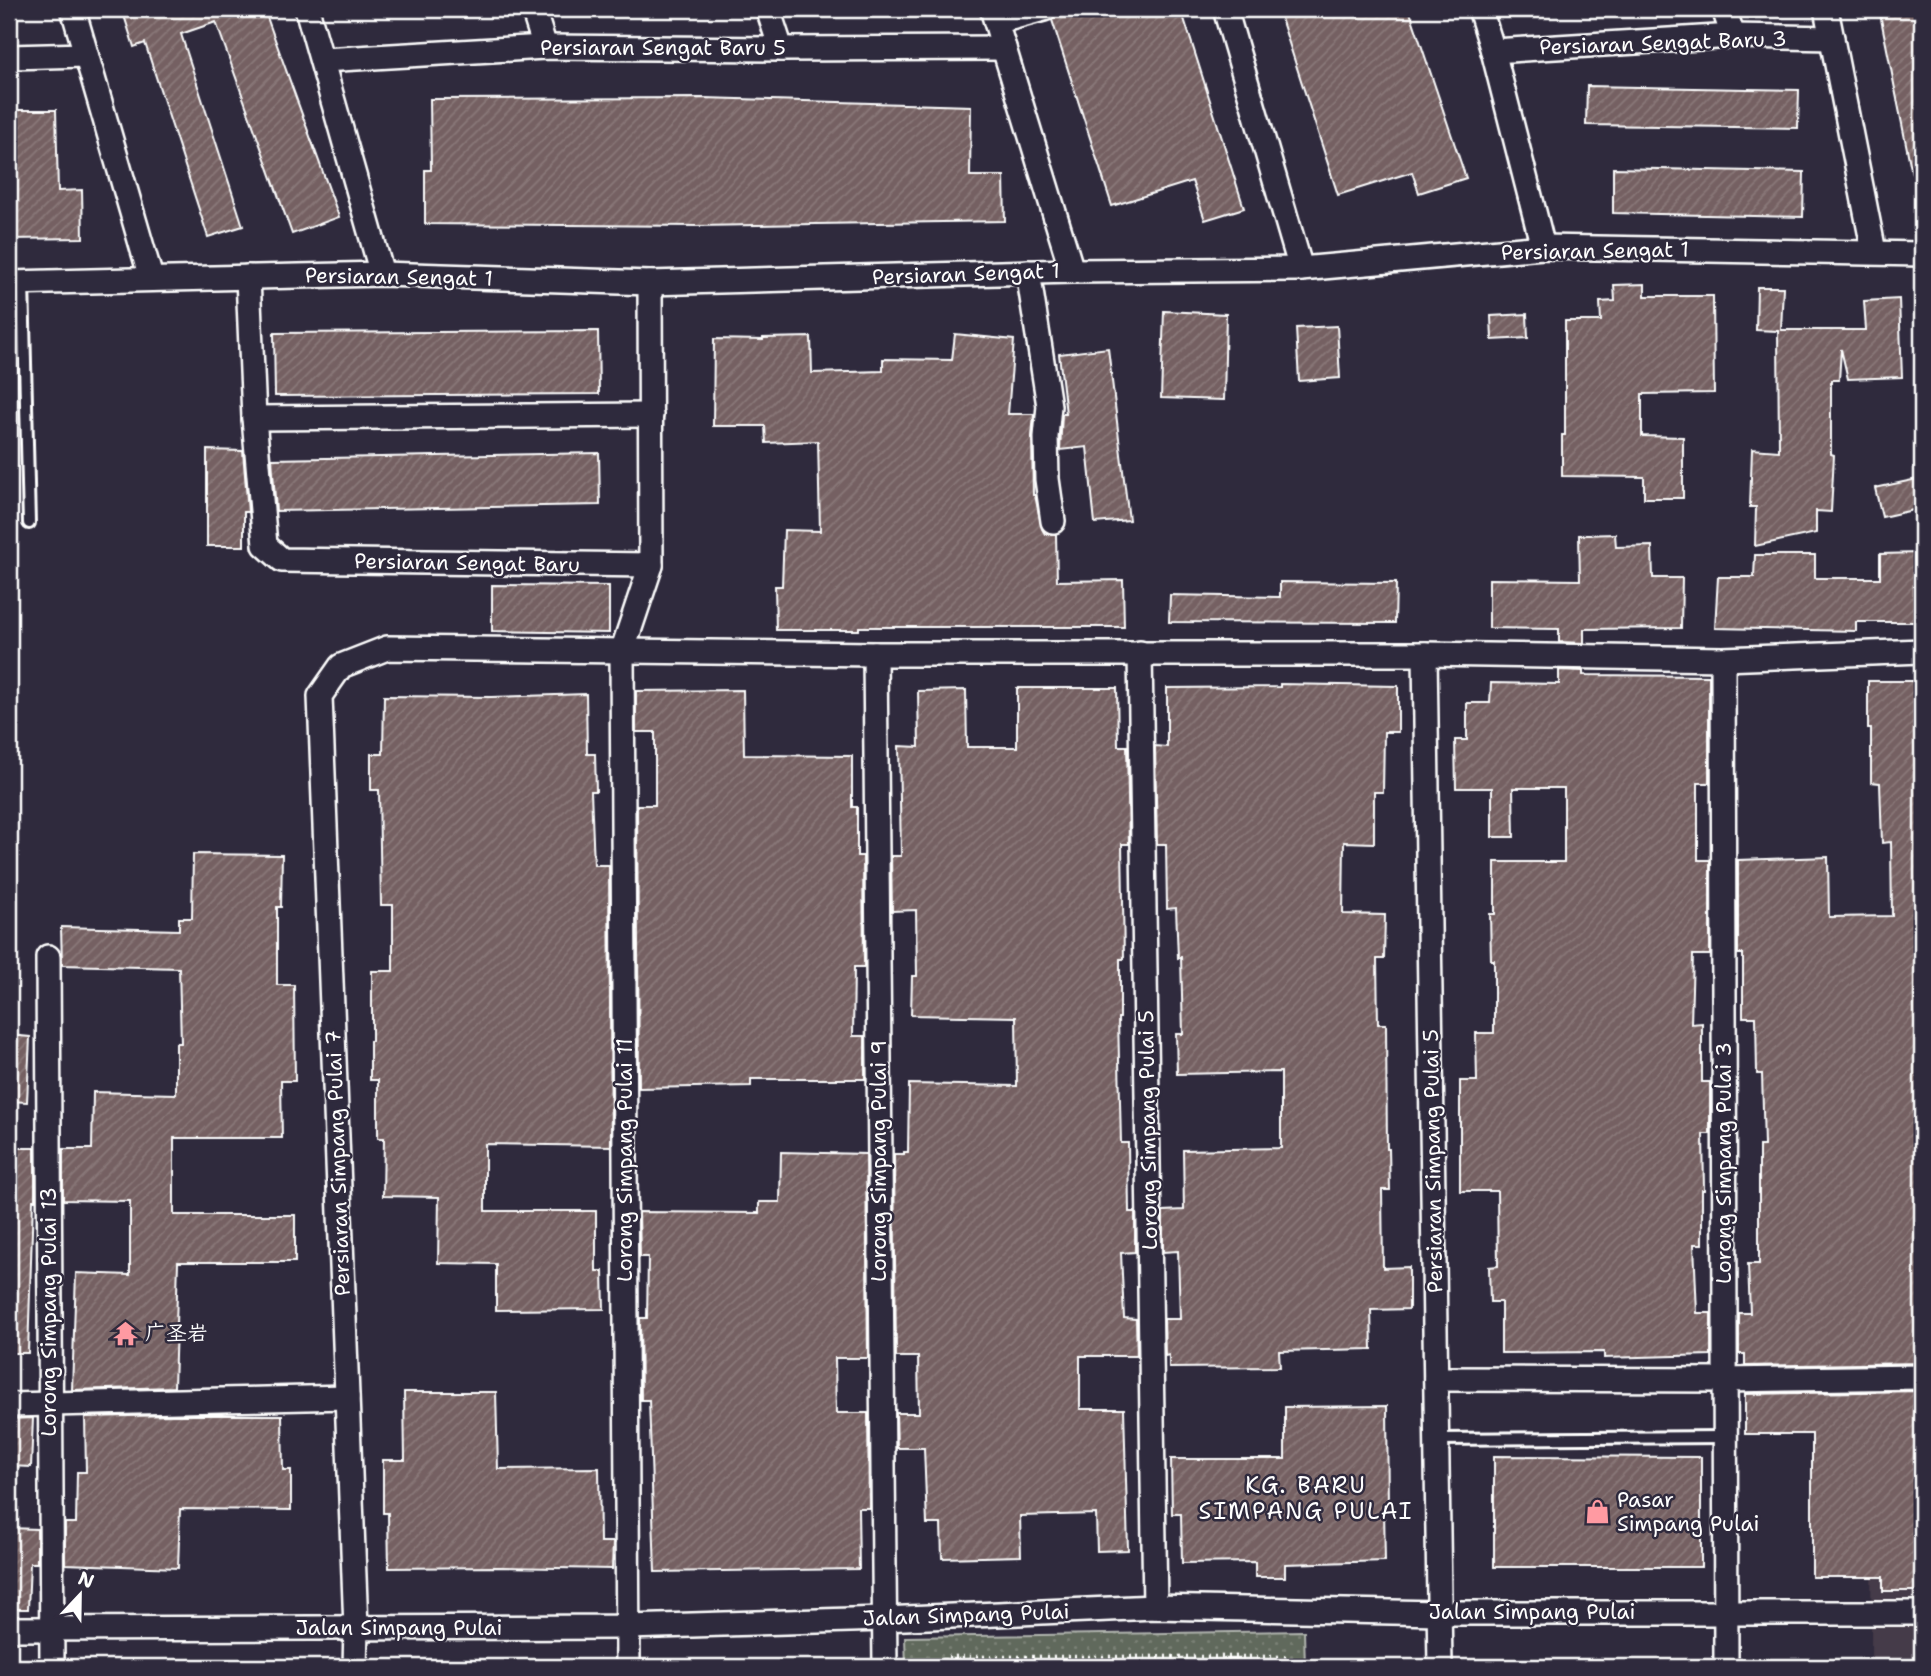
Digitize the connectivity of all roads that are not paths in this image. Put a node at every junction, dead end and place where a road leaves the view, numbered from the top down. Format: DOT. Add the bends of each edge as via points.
graph roads {
  1 [pos="73,9"];
  2 [pos="307,9"];
  3 [pos="533,9"];
  4 [pos="768,9"];
  5 [pos="1044,9"];
  6 [pos="1225,9"];
  7 [pos="1480,9"];
  8 [pos="1724,9"];
  9 [pos="1826,9"];
  10 [pos="994,15"];
  11 [pos="1733,36"];
  12 [pos="1832,38"];
  13 [pos="545,47"];
  14 [pos="1004,48"];
  15 [pos="781,49"];
  16 [pos="1493,51"];
  17 [pos="86,55"];
  18 [pos="9,57"];
  19 [pos="323,60"];
  20 [pos="1543,247"];
  21 [pos="1874,253"];
  22 [pos="1922,254"];
  23 [pos="1301,269"];
  24 [pos="1072,271"];
  25 [pos="1028,272"];
  26 [pos="382,274"];
  27 [pos="248,277"];
  28 [pos="151,278"];
  29 [pos="16,282"];
  30 [pos="650,283"];
  31 [pos="651,415"];
  32 [pos="254,418"];
  33 [pos="1053,521"];
  34 [pos="29,523"];
  35 [pos="651,565"];
  36 [pos="1922,651"];
  37 [pos="622,652"];
  38 [pos="1140,653"];
  39 [pos="875,654"];
  40 [pos="1425,654"];
  41 [pos="1723,659"];
  42 [pos="48,957"];
  43 [pos="1922,1377"];
  44 [pos="1436,1379"];
  45 [pos="1725,1380"];
  46 [pos="347,1397"];
  47 [pos="9,1405"];
  48 [pos="50,1406"];
  49 [pos="1725,1437"];
  50 [pos="1437,1439"];
  51 [pos="1155,1607"];
  52 [pos="1726,1612"];
  53 [pos="1439,1613"];
  54 [pos="1922,1613"];
  55 [pos="883,1619"];
  56 [pos="628,1627"];
  57 [pos="356,1628"];
  58 [pos="9,1629"];
  59 [pos="51,1629"];
  60 [pos="51,1667"];
  61 [pos="355,1667"];
  62 [pos="628,1667"];
  63 [pos="885,1667"];
  64 [pos="1440,1667"];
  65 [pos="1727,1667"];
  1 -- 17 [label="street"];
  2 -- 19 [label="street"];
  3 -- 13 [label="street"];
  4 -- 15 [label="street"];
  5 -- 10 [label="street"];
  6 -- 23 [label="street"];
  7 -- 16 [label="street"];
  8 -- 11 [label="street"];
  9 -- 12 [label="street"];
  10 -- 14 [label="street"];
  11 -- 12 [label="street, Persiaran Sengat Baru 3"];
  11 -- 16 [label="street, Persiaran Sengat Baru 3"];
  12 -- 21 [label="street"];
  13 -- 15 [label="street, Persiaran Sengat Baru 5"];
  13 -- 19 [label="street, Persiaran Sengat Baru 5"];
  14 -- 15 [label="street, Persiaran Sengat Baru 5"];
  14 -- 24 [label="street"];
  16 -- 20 [label="street"];
  17 -- 18 [label="street"];
  17 -- 28 [label="street"];
  19 -- 26 [label="street"];
  20 -- 21 [label="street, Persiaran Sengat 1"];
  20 -- 23 [label="street, Persiaran Sengat 1"];
  21 -- 22 [label="street, Persiaran Sengat 1"];
  23 -- 24 [label="street, Persiaran Sengat 1"];
  24 -- 25 [label="street, Persiaran Sengat 1"];
  25 -- 30 [label="street, Persiaran Sengat 1"];
  25 -- 33 [label="street" via="1049,406 1047,479"];
  26 -- 27 [label="street, Persiaran Sengat 1"];
  26 -- 30 [label="street, Persiaran Sengat 1"];
  27 -- 28 [label="street, Persiaran Sengat 1"];
  27 -- 32 [label="street"];
  28 -- 29 [label="street, Persiaran Sengat 1"];
  29 -- 34 [label="lane"];
  30 -- 31 [label="street, Lorong Simpang Pulai 11"];
  31 -- 32 [label="street"];
  31 -- 35 [label="street, Lorong Simpang Pulai 11"];
  32 -- 35 [label="street, Persiaran Sengat Baru" via="265,545 282,560"];
  35 -- 37 [label="street, Lorong Simpang Pulai 11"];
  36 -- 41 [label="street"];
  37 -- 39 [label="street"];
  37 -- 46 [label="street, Persiaran Simpang Pulai 7" via="387,648 341,666 320,696"];
  37 -- 56 [label="street, Lorong Simpang Pulai 11"];
  38 -- 39 [label="street"];
  38 -- 40 [label="street"];
  38 -- 51 [label="street, Lorong Simpang Pulai 5"];
  39 -- 55 [label="street, Lorong Simpang Pulai 9"];
  40 -- 41 [label="street"];
  40 -- 44 [label="street, Persiaran Simpang Pulai 5"];
  41 -- 45 [label="street, Lorong Simpang Pulai 3"];
  42 -- 48 [label="street, Lorong Simpang Pulai 13"];
  43 -- 45 [label="street"];
  44 -- 45 [label="street"];
  44 -- 50 [label="street, Persiaran Simpang Pulai 5"];
  45 -- 49 [label="street, Lorong Simpang Pulai 3"];
  46 -- 48 [label="street"];
  46 -- 57 [label="street, Persiaran Simpang Pulai 7"];
  47 -- 48 [label="street"];
  48 -- 59 [label="street, Lorong Simpang Pulai 13"];
  49 -- 50 [label="lane"];
  49 -- 52 [label="street, Lorong Simpang Pulai 3"];
  50 -- 53 [label="street, Persiaran Simpang Pulai 5"];
  51 -- 53 [label="street, Jalan Simpang Pulai"];
  51 -- 55 [label="street, Jalan Simpang Pulai"];
  52 -- 53 [label="street, Jalan Simpang Pulai"];
  52 -- 54 [label="street, Jalan Simpang Pulai"];
  52 -- 65 [label="street, Lorong Simpang Pulai 3"];
  53 -- 64 [label="street, Persiaran Simpang Pulai 5"];
  55 -- 56 [label="street, Jalan Simpang Pulai"];
  55 -- 63 [label="street, Lorong Simpang Pulai 9"];
  56 -- 57 [label="street, Jalan Simpang Pulai"];
  56 -- 62 [label="street, Lorong Simpang Pulai 11"];
  57 -- 59 [label="street, Jalan Simpang Pulai"];
  57 -- 61 [label="street, Persiaran Simpang Pulai 7"];
  58 -- 59 [label="street, Jalan Simpang Pulai"];
  59 -- 60 [label="street, Lorong Simpang Pulai 13"];
}
